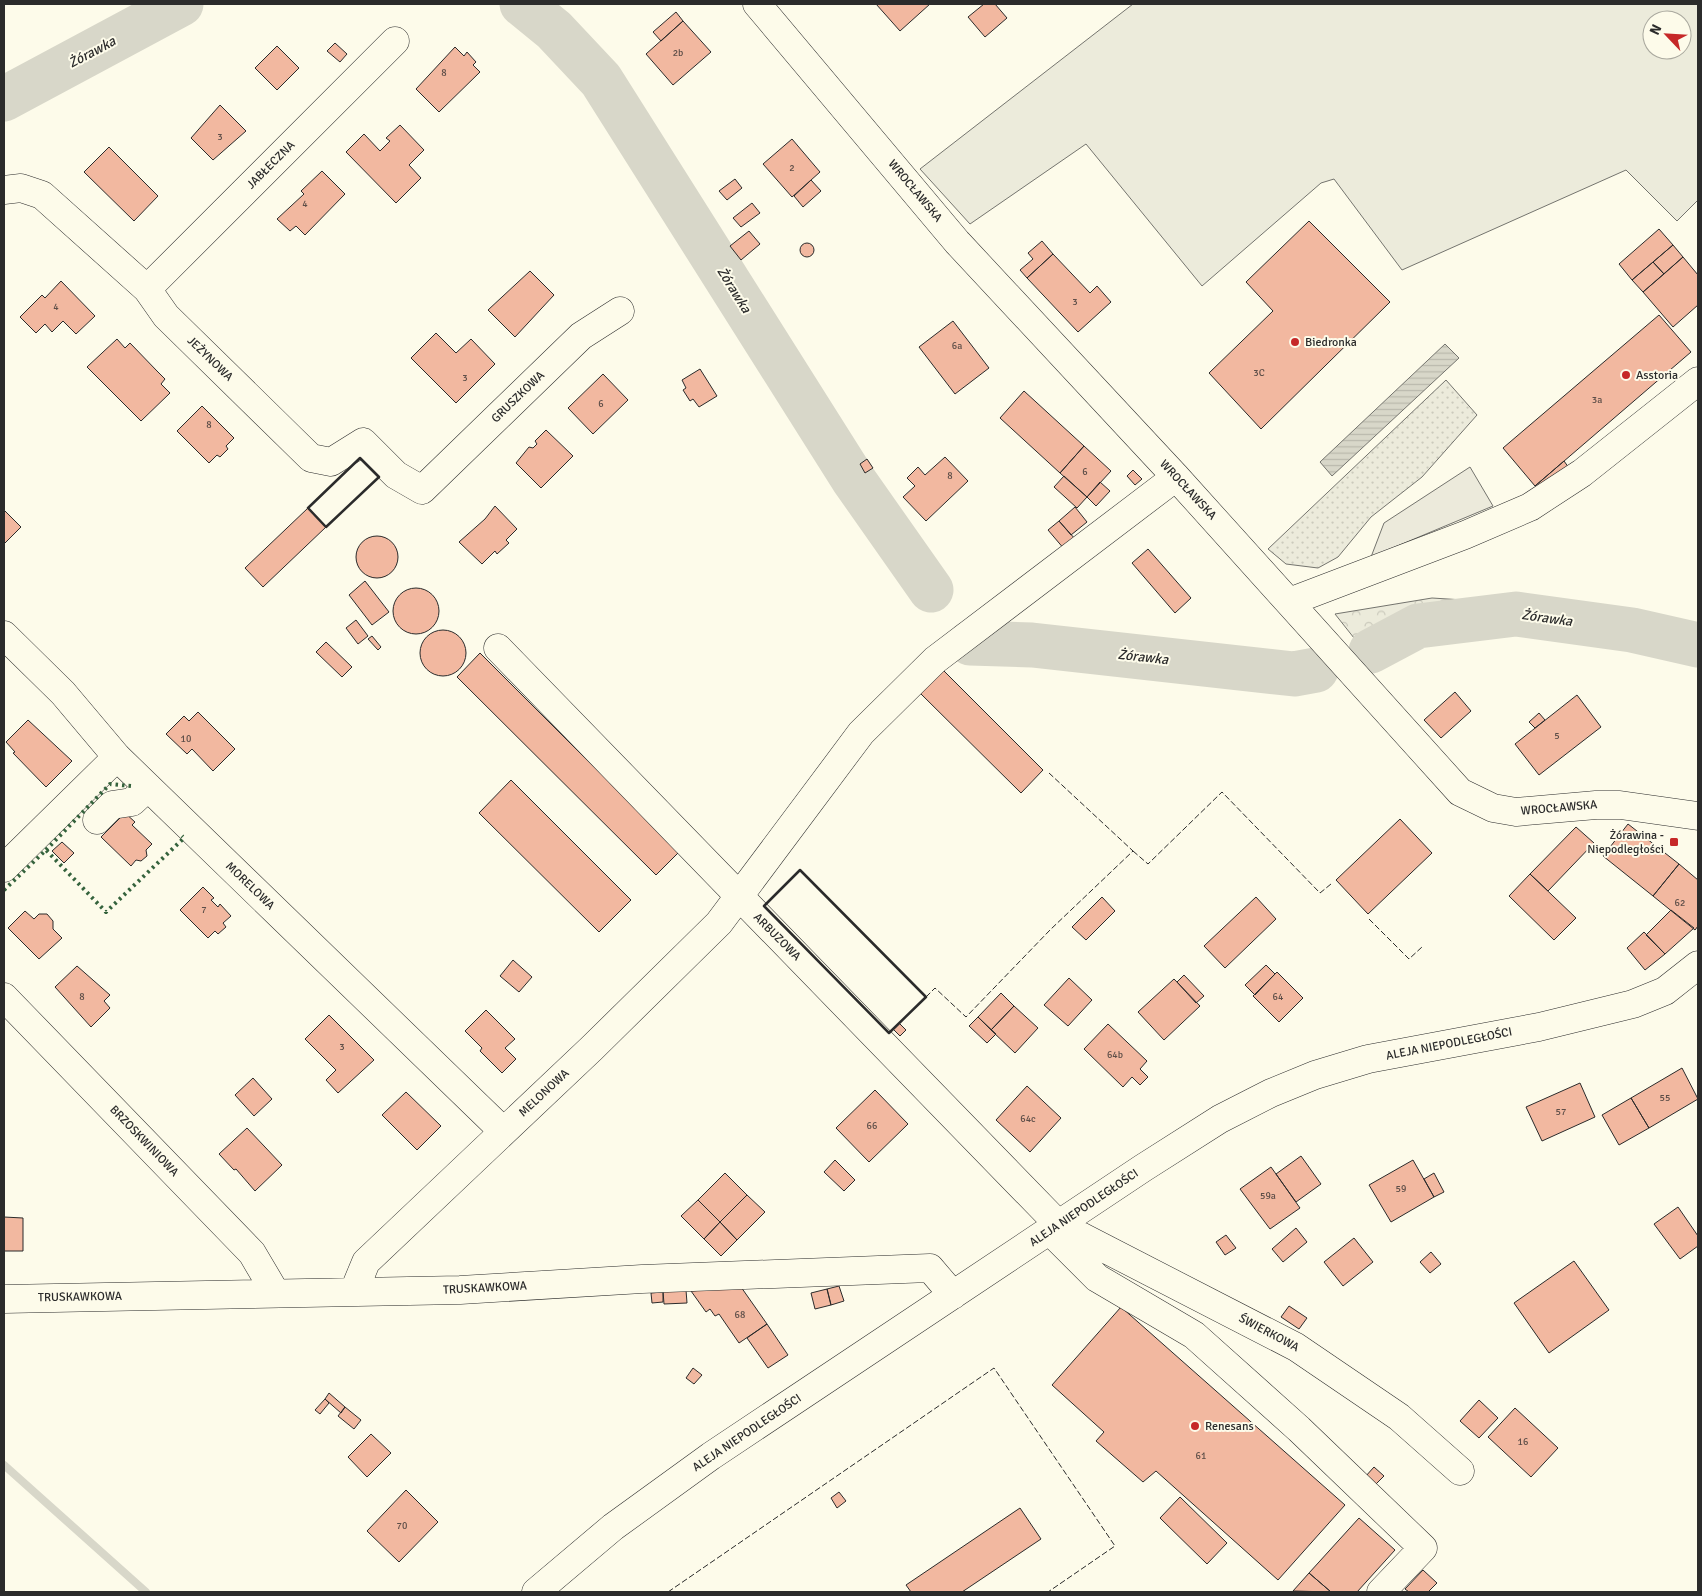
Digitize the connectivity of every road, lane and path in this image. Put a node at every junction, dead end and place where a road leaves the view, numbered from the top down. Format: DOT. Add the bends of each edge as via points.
graph roads {
  1 [pos="757,4"];
  2 [pos="395,41"];
  3 [pos="4,190"];
  4 [pos="147,288"];
  5 [pos="620,311"];
  6 [pos="1698,381"];
  7 [pos="1176,477"];
  8 [pos="422,490"];
  9 [pos="1289,602"];
  10 [pos="4,634"];
  11 [pos="498,648"];
  12 [pos="117,757"];
  13 [pos="148,787"];
  14 [pos="1698,816"];
  15 [pos="97,820"];
  16 [pos="4,868"];
  17 [pos="739,898"];
  18 [pos="1698,965"];
  19 [pos="4,997"];
  20 [pos="503,1131"];
  21 [pos="1054,1228"];
  22 [pos="354,1291"];
  23 [pos="275,1292"];
  24 [pos="953,1296"];
  25 [pos="4,1299"];
  26 [pos="1460,1471"];
  27 [pos="536,1592"];
  28 [pos="1381,1592"];
  1 -- 7 [label="street, WROCŁAWSKA" via="957,242"];
  2 -- 4 [label="street, JABŁECZNA"];
  3 -- 4 [label="street, JEŻYNOWA" via="21,188 42,195"];
  4 -- 8 [label="street, JEŻYNOWA" via="166,316 311,458 331,462 363,442 396,475"];
  5 -- 8 [label="street, GRUSZKOWA" via="580,336"];
  6 -- 9 [label="street" via="1582,473 1530,507"];
  7 -- 9 [label="street, WROCŁAWSKA"];
  7 -- 17 [label="street, MELONOWA" via="935,660 861,733"];
  9 -- 14 [label="street, WROCŁAWSKA" via="1460,792 1493,808 1516,812 1620,805"];
  10 -- 12 [label="street, MORELOWA" via="63,693"];
  11 -- 17 [label="street, ARBUZOWA"];
  12 -- 13 [label="street, MORELOWA"];
  12 -- 16 [label="street"];
  13 -- 15 [label="street" via="132,802 112,806"];
  13 -- 20 [label="street, MORELOWA"];
  17 -- 20 [label="street, MELONOWA" via="712,930"];
  17 -- 21 [label="street, ARBUZOWA"];
  18 -- 21 [label="street, ALEJA NIEPODLEGŁOŚCI" via="1665,991 1633,1004 1368,1059 1315,1075 1220,1120"];
  19 -- 23 [label="street, BRZOSKWINIOWA" via="252,1252"];
  20 -- 22 [label="street, MELONOWA" via="366,1262"];
  21 -- 24 [label="street, ALEJA NIEPODLEGŁOŚCI"];
  21 -- 26 [label="street, ŚWIERKOWA" via="1296,1346 1399,1417"];
  21 -- 28 [label="street, ARBUZOWA" via="1097,1278 1194,1335 1299,1429 1422,1548"];
  22 -- 23 [label="street, TRUSKAWKOWA"];
  22 -- 24 [label="street, TRUSKAWKOWA" via="460,1290 930,1268"];
  23 -- 25 [label="street, TRUSKAWKOWA"];
  24 -- 27 [label="street, ALEJA NIEPODLEGŁOŚCI" via="711,1456 612,1526"];
}
